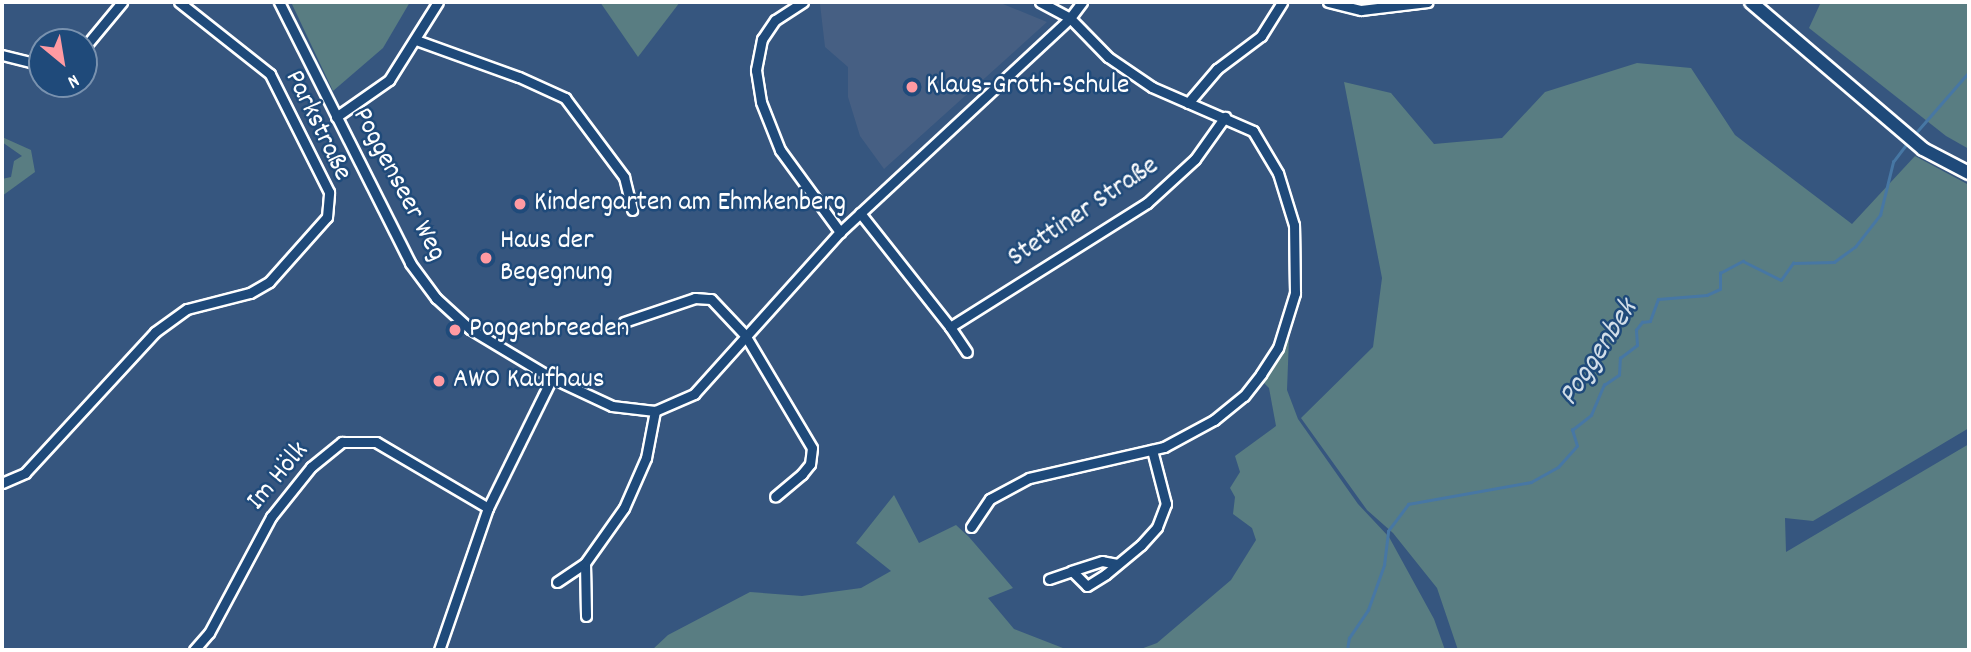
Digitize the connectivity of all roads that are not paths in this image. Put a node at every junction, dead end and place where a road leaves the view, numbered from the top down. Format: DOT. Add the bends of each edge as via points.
graph roads {
  1 [pos="122,2"];
  2 [pos="179,2"];
  3 [pos="279,2"];
  4 [pos="438,2"];
  5 [pos="803,2"];
  6 [pos="1040,2"];
  7 [pos="1082,2"];
  8 [pos="1282,2"];
  9 [pos="1328,2"];
  10 [pos="1428,2"];
  11 [pos="1751,2"];
  12 [pos="1070,18"];
  13 [pos="98,31"];
  14 [pos="416,40"];
  15 [pos="2,55"];
  16 [pos="28,62"];
  17 [pos="1188,103"];
  18 [pos="336,117"];
  19 [pos="1225,117"];
  20 [pos="1969,173"];
  21 [pos="632,209"];
  22 [pos="860,213"];
  23 [pos="840,232"];
  24 [pos="624,322"];
  25 [pos="950,327"];
  26 [pos="745,334"];
  27 [pos="967,352"];
  28 [pos="552,377"];
  29 [pos="655,411"];
  30 [pos="1152,450"];
  31 [pos="2,483"];
  32 [pos="775,497"];
  33 [pos="488,508"];
  34 [pos="971,527"];
  35 [pos="585,563"];
  36 [pos="1117,564"];
  37 [pos="1072,571"];
  38 [pos="1049,579"];
  39 [pos="557,582"];
  40 [pos="586,616"];
  41 [pos="442,649"];
  42 [pos="194,650"];
  1 -- 13 [label="street"];
  2 -- 31 [label="street, Parkstraße" via="270,74 329,192 327,217 269,282 250,293 187,309 155,332 25,473"];
  3 -- 18 [label="street, Poggenseer Weg"];
  4 -- 14 [label="street"];
  5 -- 23 [label="street" via="775,20 762,39 756,70 761,102 780,150"];
  6 -- 12 [label="street"];
  7 -- 12 [label="street"];
  8 -- 17 [label="street" via="1261,36 1217,69"];
  9 -- 10 [label="street" via="1361,10"];
  11 -- 20 [label="main road" via="1923,149"];
  12 -- 17 [label="street" via="1108,57 1152,87"];
  12 -- 22 [label="street"];
  14 -- 18 [label="street" via="389,80"];
  14 -- 21 [label="street" via="519,76 565,99 624,177"];
  15 -- 16 [label="street"];
  17 -- 19 [label="street"];
  18 -- 28 [label="street, Poggenseer Weg" via="422,281 470,329"];
  19 -- 25 [label="street, Stettiner Straße" via="1195,159 1147,203"];
  19 -- 30 [label="street" via="1253,131 1278,173 1294,225 1295,293 1290,317 1278,348 1244,396 1214,420"];
  22 -- 23 [label="street"];
  22 -- 25 [label="street"];
  23 -- 26 [label="street"];
  24 -- 26 [label="street" via="711,299"];
  25 -- 27 [label="street"];
  26 -- 29 [label="street" via="694,394"];
  26 -- 32 [label="street" via="812,448 810,464"];
  28 -- 29 [label="street, Poggenseer Weg" via="612,406"];
  28 -- 33 [label="street"];
  29 -- 35 [label="street" via="646,458 624,509"];
  30 -- 34 [label="street" via="1029,478 990,499"];
  30 -- 36 [label="street" via="1166,504 1150,537"];
  33 -- 41 [label="street"];
  33 -- 42 [label="street, Im Hölk" via="376,442 342,442 312,467 271,517 209,634"];
  35 -- 39 [label="street"];
  35 -- 40 [label="street"];
  36 -- 37 [label="street" via="1102,561"];
  36 -- 37 [label="street" via="1087,586"];
  37 -- 38 [label="street"];
}
